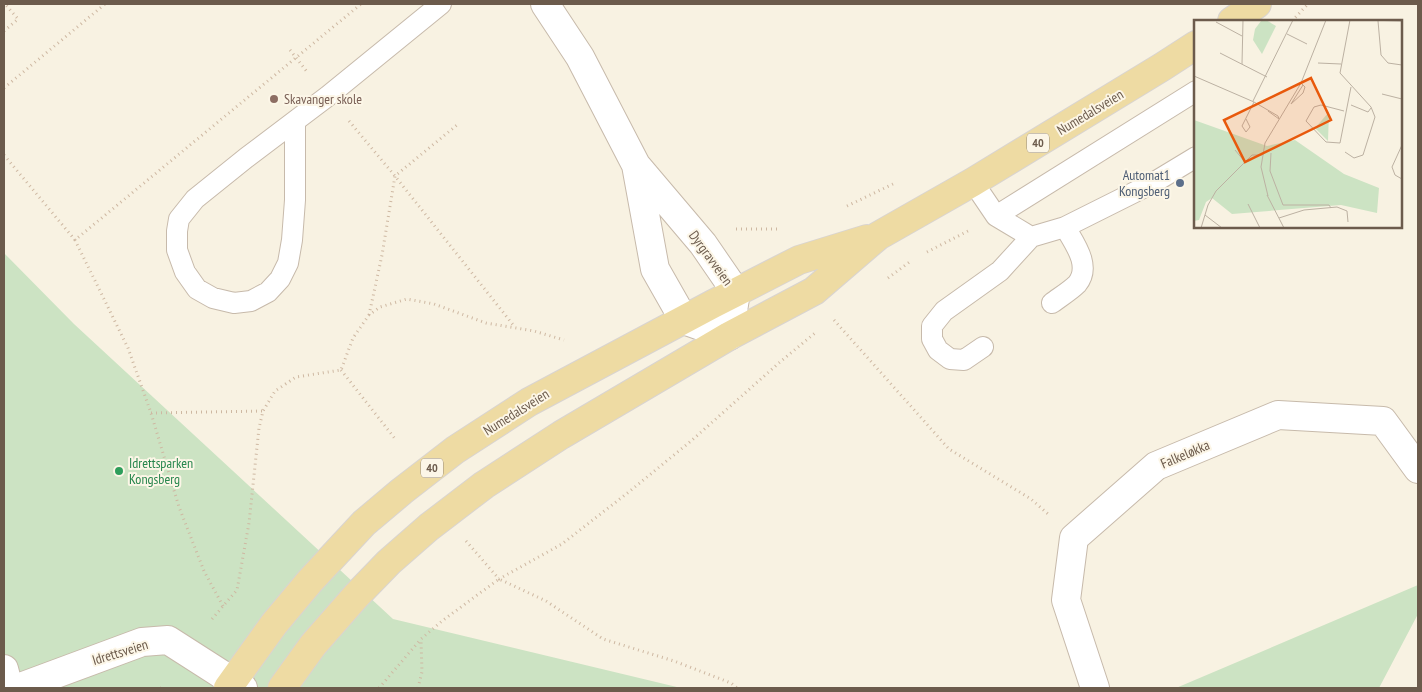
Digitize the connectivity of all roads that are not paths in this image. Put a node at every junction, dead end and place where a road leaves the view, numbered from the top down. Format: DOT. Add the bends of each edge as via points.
graph roads {
  1 [pos="441,4"];
  2 [pos="545,4"];
  3 [pos="1194,46"];
  4 [pos="1194,92"];
  5 [pos="295,121"];
  6 [pos="1194,158"];
  7 [pos="636,165"];
  8 [pos="973,182"];
  9 [pos="996,216"];
  10 [pos="1065,227"];
  11 [pos="878,236"];
  12 [pos="1031,237"];
  13 [pos="736,292"];
  14 [pos="1052,303"];
  15 [pos="684,320"];
  16 [pos="729,336"];
  17 [pos="983,348"];
  18 [pos="1418,469"];
  19 [pos="4,669"];
  20 [pos="234,686"];
  21 [pos="9,688"];
  22 [pos="18,688"];
  23 [pos="282,688"];
  24 [pos="1095,688"];
  1 -- 5 [label="lane"];
  2 -- 7 [label="street, Dyrgravveien" via="580,57"];
  3 -- 8 [label="main road, Numedalsveien / 40"];
  4 -- 9 [label="lane"];
  5 -- 5 [label="lane" via="295,200 288,263 268,292 251,301 234,303 213,298 197,288 185,272 177,250 179,219 195,199"];
  6 -- 10 [label="lane" via="1153,184"];
  7 -- 13 [label="street, Dyrgravveien" via="703,244"];
  7 -- 15 [label="street, Dyrgravveien" via="655,269"];
  8 -- 9 [label="lane"];
  8 -- 11 [label="main road, Numedalsveien / 40"];
  9 -- 12 [label="lane"];
  10 -- 12 [label="lane"];
  10 -- 14 [label="lane" via="1082,257 1082,275 1077,284"];
  11 -- 13 [label="main road, Numedalsveien / 40" via="799,260"];
  11 -- 16 [label="main road, Numedalsveien / 40" via="814,291"];
  12 -- 17 [label="lane" via="1000,271 944,311 932,326 932,339 938,350 950,359 964,360"];
  13 -- 15 [label="main road, Numedalsveien / 40"];
  13 -- 16 [label="street, Dyrgravveien"];
  15 -- 16 [label="street"];
  15 -- 20 [label="main road, Numedalsveien / 40" via="529,402 455,450 402,491 364,523 310,581 274,624"];
  16 -- 23 [label="main road, Numedalsveien / 40" via="554,440 484,485 429,527 356,596 313,645"];
  18 -- 24 [label="street, Falkeløkka" via="1382,421 1278,415 1156,466 1074,538 1066,600"];
  19 -- 21 [label="street"];
  20 -- 22 [label="street, Idrettsveien" via="168,640 142,642"];
}
